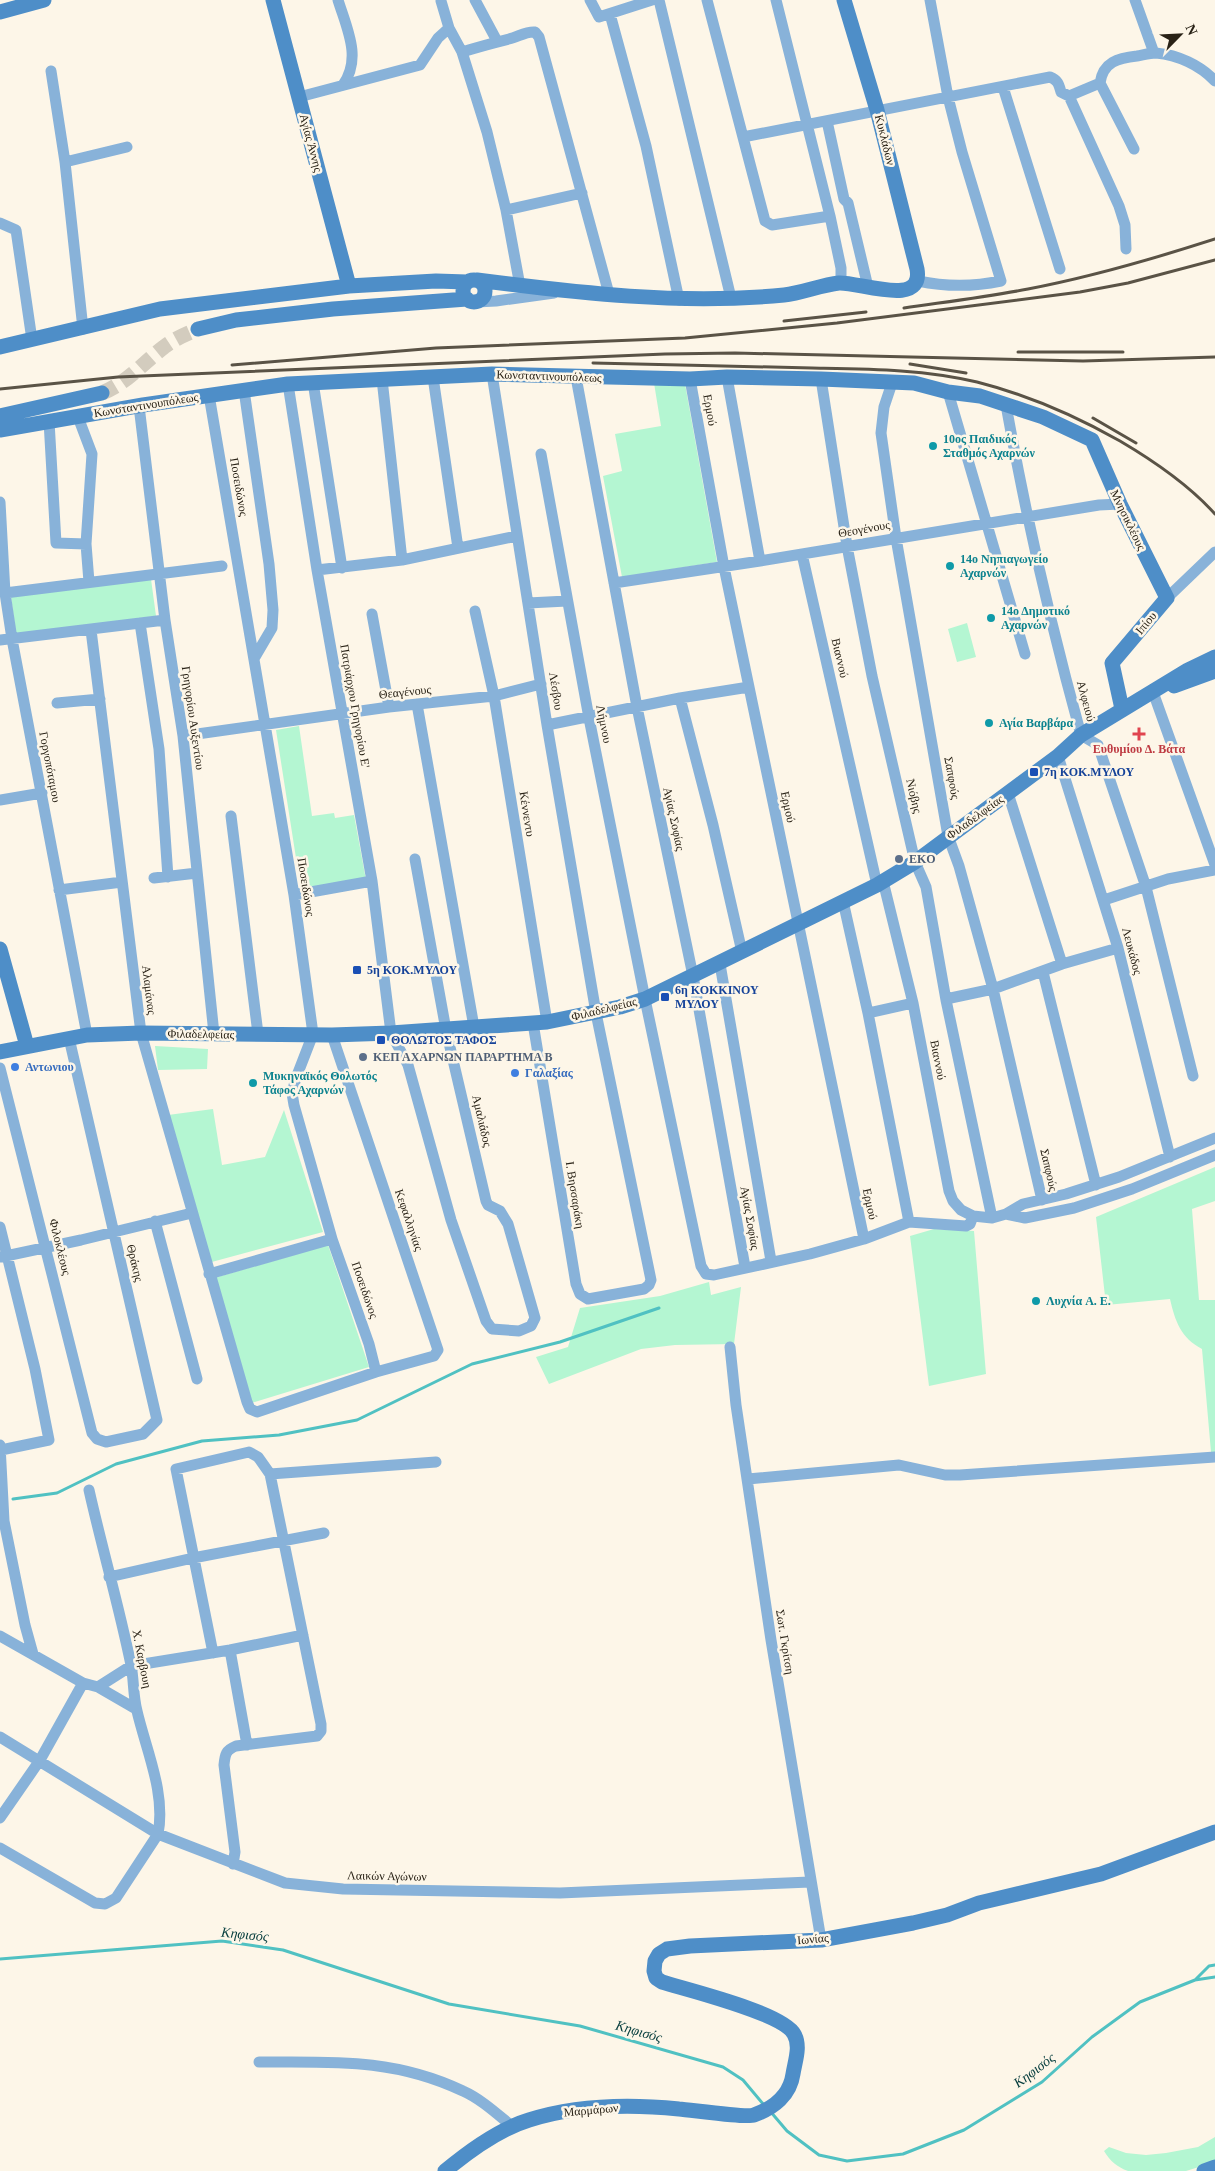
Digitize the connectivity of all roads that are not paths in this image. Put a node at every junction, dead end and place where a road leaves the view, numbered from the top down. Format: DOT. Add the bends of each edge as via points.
graph roads {
  1 [pos="44,0"];
  2 [pos="273,0"];
  3 [pos="338,0"];
  4 [pos="475,0"];
  5 [pos="590,0"];
  6 [pos="652,0"];
  7 [pos="659,0"];
  8 [pos="707,0"];
  9 [pos="776,0"];
  10 [pos="844,0"];
  11 [pos="930,0"];
  12 [pos="1135,0"];
  13 [pos="441,1"];
  14 [pos="0,12"];
  15 [pos="604,16"];
  16 [pos="449,28"];
  17 [pos="497,41"];
  18 [pos="462,52"];
  19 [pos="1154,53"];
  20 [pos="51,71"];
  21 [pos="1215,81"];
  22 [pos="1100,83"];
  23 [pos="343,85"];
  24 [pos="1003,87"];
  25 [pos="1069,96"];
  26 [pos="299,97"];
  27 [pos="948,98"];
  28 [pos="877,110"];
  29 [pos="827,121"];
  30 [pos="807,125"];
  31 [pos="743,137"];
  32 [pos="127,146"];
  33 [pos="1134,148"];
  34 [pos="65,162"];
  35 [pos="582,193"];
  36 [pos="506,210"];
  37 [pos="830,216"];
  38 [pos="0,223"];
  39 [pos="1126,249"];
  40 [pos="1060,269"];
  41 [pos="472,281"];
  42 [pos="918,281"];
  43 [pos="840,283"];
  44 [pos="349,286"];
  45 [pos="520,286"];
  46 [pos="868,287"];
  47 [pos="571,290"];
  48 [pos="609,294"];
  49 [pos="731,298"];
  50 [pos="679,300"];
  51 [pos="472,301"];
  52 [pos="83,329"];
  53 [pos="198,329"];
  54 [pos="32,340"];
  55 [pos="0,347"];
  56 [pos="492,374"];
  57 [pos="433,377"];
  58 [pos="576,377"];
  59 [pos="727,377"];
  60 [pos="382,379"];
  61 [pos="821,379"];
  62 [pos="690,380"];
  63 [pos="313,382"];
  64 [pos="892,383"];
  65 [pos="288,384"];
  66 [pos="244,390"];
  67 [pos="948,392"];
  68 [pos="102,393"];
  69 [pos="209,395"];
  70 [pos="139,406"];
  71 [pos="1006,406"];
  72 [pos="0,416"];
  73 [pos="78,417"];
  74 [pos="50,421"];
  75 [pos="0,430"];
  76 [pos="1092,440"];
  77 [pos="541,454"];
  78 [pos="0,502"];
  79 [pos="1120,504"];
  80 [pos="1027,518"];
  81 [pos="986,523"];
  82 [pos="518,536"];
  83 [pos="896,538"];
  84 [pos="86,544"];
  85 [pos="847,546"];
  86 [pos="458,548"];
  87 [pos="1215,552"];
  88 [pos="802,554"];
  89 [pos="402,560"];
  90 [pos="760,561"];
  91 [pos="222,566"];
  92 [pos="724,567"];
  93 [pos="342,568"];
  94 [pos="317,570"];
  95 [pos="160,573"];
  96 [pos="89,582"];
  97 [pos="614,583"];
  98 [pos="5,593"];
  99 [pos="1166,598"];
  100 [pos="567,601"];
  101 [pos="528,603"];
  102 [pos="475,611"];
  103 [pos="372,614"];
  104 [pos="165,620"];
  105 [pos="140,623"];
  106 [pos="91,630"];
  107 [pos="6,640"];
  108 [pos="1025,654"];
  109 [pos="255,657"];
  110 [pos="1215,658"];
  111 [pos="1215,671"];
  112 [pos="541,684"];
  113 [pos="749,687"];
  114 [pos="1153,692"];
  115 [pos="494,696"];
  116 [pos="680,698"];
  117 [pos="100,699"];
  118 [pos="57,703"];
  119 [pos="417,704"];
  120 [pos="389,707"];
  121 [pos="637,707"];
  122 [pos="1122,709"];
  123 [pos="342,713"];
  124 [pos="589,718"];
  125 [pos="266,725"];
  126 [pos="547,725"];
  127 [pos="1081,735"];
  128 [pos="183,736"];
  129 [pos="1058,756"];
  130 [pos="42,793"];
  131 [pos="1008,793"];
  132 [pos="0,800"];
  133 [pos="231,816"];
  134 [pos="948,836"];
  135 [pos="415,859"];
  136 [pos="915,862"];
  137 [pos="1215,865"];
  138 [pos="1215,870"];
  139 [pos="197,873"];
  140 [pos="168,877"];
  141 [pos="154,878"];
  142 [pos="372,881"];
  143 [pos="122,882"];
  144 [pos="880,883"];
  145 [pos="1146,887"];
  146 [pos="59,890"];
  147 [pos="294,895"];
  148 [pos="1104,900"];
  149 [pos="843,901"];
  150 [pos="798,923"];
  151 [pos="1118,948"];
  152 [pos="0,949"];
  153 [pos="742,952"];
  154 [pos="720,964"];
  155 [pos="1062,964"];
  156 [pos="1043,972"];
  157 [pos="693,976"];
  158 [pos="992,989"];
  159 [pos="645,999"];
  160 [pos="946,999"];
  161 [pos="913,1003"];
  162 [pos="596,1013"];
  163 [pos="868,1013"];
  164 [pos="540,1023"];
  165 [pos="474,1027"];
  166 [pos="446,1030"];
  167 [pos="141,1033"];
  168 [pos="391,1033"];
  169 [pos="214,1034"];
  170 [pos="258,1034"];
  171 [pos="313,1034"];
  172 [pos="87,1035"];
  173 [pos="332,1035"];
  174 [pos="69,1038"];
  175 [pos="27,1046"];
  176 [pos="0,1052"];
  177 [pos="0,1068"];
  178 [pos="1193,1076"];
  179 [pos="1215,1138"];
  180 [pos="1215,1155"];
  181 [pos="1170,1157"];
  182 [pos="1096,1185"];
  183 [pos="1042,1200"];
  184 [pos="192,1213"];
  185 [pos="1006,1214"];
  186 [pos="973,1216"];
  187 [pos="992,1218"];
  188 [pos="155,1221"];
  189 [pos="909,1222"];
  190 [pos="0,1227"];
  191 [pos="114,1231"];
  192 [pos="332,1239"];
  193 [pos="864,1239"];
  194 [pos="45,1246"];
  195 [pos="4,1257"];
  196 [pos="771,1261"];
  197 [pos="745,1267"];
  198 [pos="209,1274"];
  199 [pos="651,1280"];
  200 [pos="730,1347"];
  201 [pos="376,1372"];
  202 [pos="197,1379"];
  203 [pos="92,1433"];
  204 [pos="1,1447"];
  205 [pos="1215,1456"];
  206 [pos="436,1462"];
  207 [pos="270,1474"];
  208 [pos="748,1479"];
  209 [pos="89,1490"];
  210 [pos="324,1533"];
  211 [pos="285,1541"];
  212 [pos="193,1558"];
  213 [pos="109,1577"];
  214 [pos="25,1625"];
  215 [pos="303,1635"];
  216 [pos="3,1638"];
  217 [pos="230,1650"];
  218 [pos="212,1652"];
  219 [pos="33,1654"];
  220 [pos="131,1666"];
  221 [pos="83,1683"];
  222 [pos="98,1687"];
  223 [pos="136,1709"];
  224 [pos="0,1737"];
  225 [pos="247,1745"];
  226 [pos="40,1760"];
  227 [pos="0,1818"];
  228 [pos="1215,1832"];
  229 [pos="158,1834"];
  230 [pos="0,1848"];
  231 [pos="233,1864"];
  232 [pos="810,1882"];
  233 [pos="820,1940"];
  234 [pos="259,2062"];
  235 [pos="752,2116"];
  236 [pos="512,2126"];
  237 [pos="1215,2167"];
  238 [pos="446,2171"];
  239 [pos="1204,2171"];
  1 -- 14 [label="street"];
  2 -- 26 [label="street, Αγίας Άννης"];
  3 -- 23 [label="street" via="353,59"];
  4 -- 17 [label="street"];
  5 -- 15 [label="street"];
  6 -- 15 [label="street"];
  7 -- 49 [label="street"];
  8 -- 31 [label="street"];
  9 -- 30 [label="street"];
  10 -- 28 [label="street, Κυκλάδων"];
  11 -- 27 [label="street"];
  12 -- 19 [label="street"];
  13 -- 16 [label="street"];
  15 -- 50 [label="street" via="646,146"];
  16 -- 18 [label="street"];
  16 -- 23 [label="street" via="420,65"];
  17 -- 18 [label="street"];
  17 -- 35 [label="street" via="530,32 539,37"];
  18 -- 36 [label="street" via="487,132"];
  19 -- 21 [label="street" via="1192,63"];
  19 -- 22 [label="street" via="1111,62 1103,71"];
  20 -- 34 [label="street"];
  22 -- 25 [label="street"];
  22 -- 33 [label="street"];
  23 -- 26 [label="street"];
  24 -- 25 [label="street" via="1050,77"];
  24 -- 27 [label="street"];
  24 -- 40 [label="street"];
  25 -- 39 [label="street" via="1120,206"];
  26 -- 44 [label="street, Αγίας Άννης"];
  27 -- 28 [label="street"];
  27 -- 42 [label="street" via="1001,281 966,286"];
  28 -- 29 [label="street"];
  28 -- 42 [label="street, Κυκλάδων" via="918,269"];
  29 -- 30 [label="street"];
  29 -- 46 [label="street"];
  30 -- 31 [label="street"];
  30 -- 37 [label="street"];
  31 -- 37 [label="street" via="765,220 772,225"];
  32 -- 34 [label="street"];
  34 -- 52 [label="street"];
  35 -- 36 [label="street"];
  35 -- 48 [label="street"];
  36 -- 45 [label="street"];
  37 -- 43 [label="street"];
  38 -- 54 [label="street" via="16,230"];
  41 -- 44 [label="street"];
  41 -- 45 [label="street"];
  41 -- 51 [label="street" via="463,291"];
  42 -- 46 [label="street" via="914,286 898,291"];
  43 -- 46 [label="street"];
  43 -- 49 [label="street" via="785,295"];
  44 -- 52 [label="street" via="160,309"];
  45 -- 47 [label="street"];
  47 -- 48 [label="street"];
  47 -- 51 [label="street" via="496,301"];
  48 -- 50 [label="street"];
  49 -- 50 [label="street"];
  51 -- 53 [label="street" via="333,309 236,320"];
  52 -- 54 [label="street"];
  54 -- 55 [label="street"];
  56 -- 57 [label="street, Κωνσταντινουπόλεως"];
  56 -- 58 [label="street, Κωνσταντινουπόλεως"];
  56 -- 82 [label="street, Λέσβου"];
  57 -- 60 [label="street, Κωνσταντινουπόλεως"];
  57 -- 86 [label="street"];
  58 -- 62 [label="street, Κωνσταντινουπόλεως"];
  58 -- 97 [label="street, Αγίας Σοφίας"];
  59 -- 61 [label="street, Κωνσταντινουπόλεως"];
  59 -- 62 [label="street, Κωνσταντινουπόλεως"];
  59 -- 90 [label="street"];
  60 -- 63 [label="street, Κωνσταντινουπόλεως"];
  60 -- 89 [label="street"];
  61 -- 64 [label="street, Κωνσταντινουπόλεως"];
  61 -- 85 [label="street, Νιόβης"];
  62 -- 92 [label="street, Ερμού"];
  63 -- 65 [label="street, Κωνσταντινουπόλεως"];
  63 -- 93 [label="street"];
  64 -- 67 [label="street, Κωνσταντινουπόλεως" via="914,384"];
  64 -- 83 [label="street, Σαπφούς" via="884,407 882,433"];
  65 -- 66 [label="street, Κωνσταντινουπόλεως"];
  65 -- 94 [label="street, Πατριάρχου Γρηγορίου E'"];
  66 -- 69 [label="street, Κωνσταντινουπόλεως"];
  66 -- 109 [label="street" via="272,610 272,628"];
  67 -- 71 [label="street, Κωνσταντινουπόλεως" via="980,396"];
  67 -- 81 [label="street"];
  68 -- 72 [label="street"];
  69 -- 70 [label="street, Κωνσταντινουπόλεως"];
  69 -- 109 [label="street, Ποσειδώνος"];
  70 -- 73 [label="street, Κωνσταντινουπόλεως"];
  70 -- 95 [label="street, Γρηγορίου Αυξεντίου"];
  71 -- 76 [label="street, Κωνσταντινουπόλεως" via="1043,417"];
  71 -- 80 [label="street, Αλφειού"];
  73 -- 74 [label="street, Κωνσταντινουπόλεως"];
  73 -- 84 [label="street" via="92,454"];
  74 -- 75 [label="street, Κωνσταντινουπόλεως"];
  74 -- 84 [label="street" via="56,543"];
  76 -- 79 [label="street, Μνησικλέους"];
  77 -- 100 [label="street, Λήμνου"];
  78 -- 98 [label="street, Γοργοπόταμου"];
  79 -- 80 [label="street, Θεογένους"];
  79 -- 99 [label="street, Μνησικλέους"];
  80 -- 81 [label="street, Θεογένους"];
  80 -- 127 [label="street, Αλφειού" via="1058,653"];
  81 -- 83 [label="street, Θεογένους"];
  81 -- 108 [label="street"];
  82 -- 86 [label="street"];
  82 -- 101 [label="street, Λέσβου"];
  83 -- 85 [label="street, Θεογένους"];
  83 -- 134 [label="street, Σαπφούς"];
  84 -- 96 [label="street"];
  85 -- 88 [label="street, Θεογένους"];
  85 -- 136 [label="street, Νιόβης" via="872,676"];
  86 -- 89 [label="street"];
  87 -- 99 [label="street, Ιπίου"];
  88 -- 90 [label="street, Θεογένους"];
  88 -- 144 [label="street, Βιαννού"];
  89 -- 93 [label="street"];
  90 -- 92 [label="street, Θεογένους"];
  91 -- 95 [label="street"];
  92 -- 97 [label="street, Θεογένους"];
  92 -- 113 [label="street, Ερμού"];
  93 -- 94 [label="street"];
  94 -- 123 [label="street, Πατριάρχου Γρηγορίου E'"];
  95 -- 96 [label="street"];
  95 -- 104 [label="street, Γρηγορίου Αυξεντίου"];
  96 -- 98 [label="street"];
  97 -- 121 [label="street, Αγίας Σοφίας"];
  98 -- 107 [label="street, Γοργοπόταμου"];
  99 -- 122 [label="street, Ιπίου" via="1112,663"];
  100 -- 101 [label="street"];
  100 -- 124 [label="street, Λήμνου"];
  101 -- 112 [label="street, Λέσβου"];
  102 -- 115 [label="street, Κέννεντυ"];
  103 -- 120 [label="street"];
  104 -- 105 [label="street"];
  104 -- 128 [label="street, Γρηγορίου Αυξεντίου"];
  105 -- 106 [label="street"];
  105 -- 140 [label="street" via="159,749"];
  106 -- 107 [label="street"];
  106 -- 117 [label="street, Αλαμάνας"];
  107 -- 130 [label="street, Γοργοπόταμου"];
  109 -- 125 [label="street, Ποσειδώνος"];
  110 -- 114 [label="street, Φιλαδελφείας"];
  111 -- 114 [label="street, Φιλαδελφείας"];
  112 -- 115 [label="street, Θεαγένους"];
  112 -- 126 [label="street, Λέσβου"];
  113 -- 116 [label="street"];
  113 -- 150 [label="street, Ερμού"];
  114 -- 122 [label="street, Φιλαδελφείας"];
  114 -- 137 [label="street"];
  115 -- 119 [label="street, Θεαγένους"];
  115 -- 164 [label="street, Κέννεντυ"];
  116 -- 121 [label="street"];
  116 -- 153 [label="street"];
  117 -- 118 [label="street"];
  117 -- 143 [label="street, Αλαμάνας"];
  119 -- 120 [label="street, Θεαγένους"];
  119 -- 165 [label="street"];
  120 -- 123 [label="street, Θεαγένους"];
  121 -- 124 [label="street"];
  121 -- 157 [label="street, Αγίας Σοφίας"];
  122 -- 127 [label="street, Φιλαδελφείας"];
  123 -- 125 [label="street, Θεαγένους"];
  123 -- 142 [label="street, Πατριάρχου Γρηγορίου E'"];
  124 -- 126 [label="street"];
  124 -- 159 [label="street, Λήμνου"];
  125 -- 128 [label="street, Θεαγένους"];
  125 -- 147 [label="street, Ποσειδώνος"];
  126 -- 162 [label="street, Λέσβου"];
  127 -- 129 [label="street, Φιλαδελφείας"];
  127 -- 145 [label="street, Αλφειού" via="1098,745"];
  128 -- 139 [label="street, Γρηγορίου Αυξεντίου"];
  129 -- 131 [label="street, Φιλαδελφείας"];
  129 -- 148 [label="street, Λευκάδος"];
  130 -- 132 [label="street"];
  130 -- 146 [label="street, Γοργοπόταμου"];
  131 -- 134 [label="street, Φιλαδελφείας"];
  131 -- 155 [label="street"];
  133 -- 170 [label="street"];
  134 -- 136 [label="street, Φιλαδελφείας"];
  134 -- 158 [label="street, Σαπφούς"];
  135 -- 166 [label="street, Αμαλιάδος"];
  136 -- 144 [label="street, Φιλαδελφείας"];
  136 -- 160 [label="street, Νιόβης" via="926,887"];
  138 -- 145 [label="street" via="1168,879"];
  139 -- 140 [label="street"];
  139 -- 169 [label="street, Γρηγορίου Αυξεντίου"];
  140 -- 141 [label="street"];
  142 -- 147 [label="street"];
  142 -- 168 [label="street, Πατριάρχου Γρηγορίου E'"];
  143 -- 146 [label="street"];
  143 -- 167 [label="street, Αλαμάνας"];
  144 -- 149 [label="street, Φιλαδελφείας"];
  144 -- 161 [label="street, Βιαννού"];
  145 -- 148 [label="street"];
  145 -- 178 [label="street, Αλφειού"];
  146 -- 172 [label="street, Γοργοπόταμου"];
  147 -- 171 [label="street, Ποσειδώνος"];
  148 -- 151 [label="street, Λευκάδος"];
  149 -- 150 [label="street, Φιλαδελφείας"];
  149 -- 163 [label="street"];
  150 -- 153 [label="street, Φιλαδελφείας"];
  150 -- 193 [label="street, Ερμού"];
  151 -- 155 [label="street"];
  151 -- 181 [label="street, Λευκάδος"];
  152 -- 175 [label="street"];
  153 -- 154 [label="street, Φιλαδελφείας"];
  154 -- 157 [label="street, Φιλαδελφείας"];
  154 -- 196 [label="street"];
  155 -- 156 [label="street"];
  156 -- 158 [label="street"];
  156 -- 182 [label="street"];
  157 -- 159 [label="street, Φιλαδελφείας"];
  157 -- 197 [label="street, Αγίας Σοφίας"];
  158 -- 160 [label="street"];
  158 -- 183 [label="street, Σαπφούς"];
  159 -- 162 [label="street, Φιλαδελφείας"];
  159 -- 197 [label="street, Λήμνου" via="701,1266 706,1274 714,1275"];
  160 -- 187 [label="street, Νιόβης"];
  161 -- 163 [label="street"];
  161 -- 186 [label="street, Βιαννού" via="949,1191 961,1210"];
  162 -- 164 [label="street, Φιλαδελφείας"];
  162 -- 199 [label="street, Λέσβου"];
  163 -- 189 [label="street"];
  164 -- 165 [label="street, Φιλαδελφείας"];
  164 -- 199 [label="street, Ι. Βησσαράκη" via="580,1294 588,1299 644,1289"];
  165 -- 166 [label="street, Φιλαδελφείας"];
  166 -- 168 [label="street, Φιλαδελφείας"];
  166 -- 168 [label="street, Αμαλιάδος" via="486,1201 500,1211 508,1224 535,1318 531,1326 519,1331 492,1329 486,1321 451,1220 408,1065"];
  167 -- 169 [label="street, Φιλαδελφείας"];
  167 -- 172 [label="street, Φιλαδελφείας"];
  167 -- 184 [label="street, Αλαμάνας"];
  168 -- 173 [label="street, Φιλαδελφείας"];
  169 -- 170 [label="street, Φιλαδελφείας"];
  170 -- 171 [label="street, Φιλαδελφείας"];
  171 -- 173 [label="street, Φιλαδελφείας"];
  171 -- 192 [label="street, Ποσειδώνος" via="296,1078 293,1099"];
  172 -- 174 [label="street, Φιλαδελφείας"];
  173 -- 201 [label="street, Κεφαλληνίας" via="438,1350 434,1356"];
  174 -- 175 [label="street, Φιλαδελφείας"];
  174 -- 191 [label="street, Θράκης"];
  175 -- 176 [label="street, Φιλαδελφείας"];
  177 -- 194 [label="street, Φιλοκλέους"];
  179 -- 181 [label="street"];
  180 -- 185 [label="street" via="1125,1192 1074,1208 1025,1218"];
  181 -- 182 [label="street"];
  182 -- 183 [label="street"];
  183 -- 185 [label="street" via="1023,1204"];
  184 -- 188 [label="street"];
  184 -- 198 [label="street, Αλαμάνας"];
  185 -- 187 [label="street"];
  186 -- 187 [label="street"];
  186 -- 189 [label="street" via="966,1226"];
  188 -- 191 [label="street"];
  188 -- 202 [label="street"];
  189 -- 193 [label="street"];
  190 -- 195 [label="street"];
  191 -- 194 [label="street"];
  191 -- 203 [label="street, Θράκης" via="157,1420 143,1434 106,1442"];
  192 -- 198 [label="street"];
  192 -- 201 [label="street, Ποσειδώνος"];
  193 -- 196 [label="street"];
  194 -- 195 [label="street"];
  194 -- 203 [label="street, Φιλοκλέους"];
  195 -- 204 [label="street" via="35,1369 49,1440"];
  196 -- 197 [label="street"];
  198 -- 201 [label="street, Αλαμάνας" via="250,1409 264,1410"];
  200 -- 208 [label="street, Σωτ. Γκρίτση"];
  204 -- 214 [label="street" via="4,1521"];
  205 -- 208 [label="street" via="960,1475 899,1465"];
  206 -- 207 [label="street"];
  207 -- 211 [label="street"];
  207 -- 212 [label="street" via="258,1457 249,1452 176,1469"];
  208 -- 232 [label="street, Σωτ. Γκρίτση"];
  209 -- 213 [label="street, Χ. Καρβουη"];
  210 -- 211 [label="street"];
  211 -- 212 [label="street"];
  211 -- 215 [label="street"];
  212 -- 213 [label="street"];
  212 -- 218 [label="street"];
  213 -- 220 [label="street, Χ. Καρβουη"];
  214 -- 216 [label="street"];
  214 -- 219 [label="street"];
  215 -- 217 [label="street"];
  215 -- 225 [label="street" via="321,1730 316,1736"];
  216 -- 219 [label="street"];
  217 -- 218 [label="street"];
  217 -- 225 [label="street"];
  218 -- 220 [label="street"];
  219 -- 221 [label="street"];
  220 -- 222 [label="street"];
  220 -- 223 [label="street, Χ. Καρβουη"];
  221 -- 222 [label="street"];
  221 -- 226 [label="street"];
  222 -- 223 [label="street"];
  223 -- 229 [label="street, Χ. Καρβουη" via="158,1798"];
  224 -- 226 [label="street, Λαικών Αγώνων"];
  225 -- 231 [label="street" via="227,1750 225,1755 236,1852"];
  226 -- 227 [label="street"];
  226 -- 229 [label="street, Λαικών Αγώνων"];
  228 -- 233 [label="street, Ιωνίας" via="1087,1878 979,1903 914,1923"];
  229 -- 230 [label="street" via="116,1898 105,1904 95,1903"];
  229 -- 231 [label="street, Λαικών Αγώνων"];
  231 -- 232 [label="street, Λαικών Αγώνων" via="286,1883 344,1889 560,1893"];
  232 -- 233 [label="street, Σωτ. Γκρίτση"];
  233 -- 235 [label="street, Ιωνίας" via="690,1946 667,1949 655,1960 656,1978 662,1982 771,2016 789,2027 798,2044 791,2087 781,2100"];
  234 -- 236 [label="street" via="349,2062 415,2071 464,2091"];
  235 -- 236 [label="street, Μαρμάρων" via="656,2106 576,2109"];
  236 -- 238 [label="street, Μαρμάρων"];
  237 -- 239 [label="street"];
}
